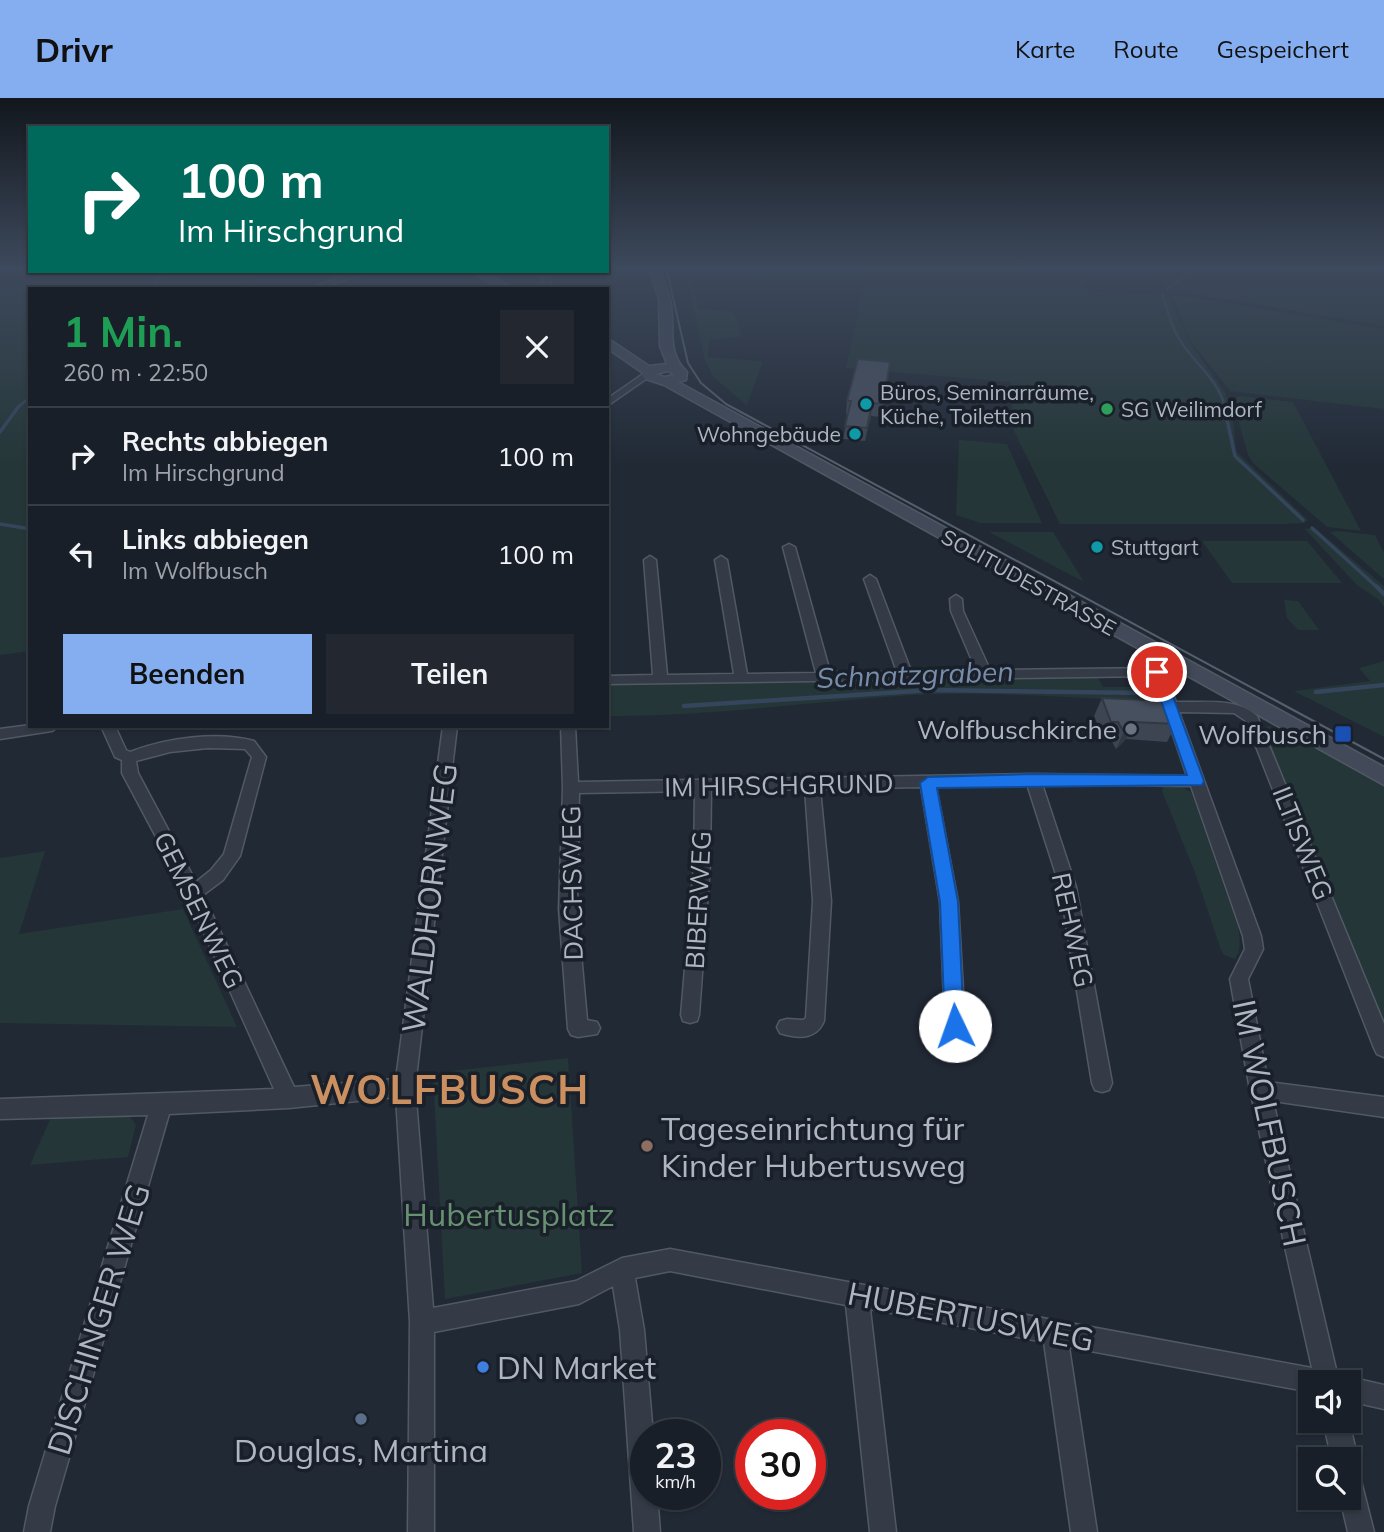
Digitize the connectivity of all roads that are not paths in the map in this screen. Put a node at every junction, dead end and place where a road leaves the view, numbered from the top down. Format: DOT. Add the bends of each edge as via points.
graph roads {
  1 [pos="664,334"];
  2 [pos="615,347"];
  3 [pos="642,352"];
  4 [pos="663,374"];
  5 [pos="609,402"];
  6 [pos="789,547"];
  7 [pos="650,560"];
  8 [pos="721,560"];
  9 [pos="870,579"];
  10 [pos="956,599"];
  11 [pos="1165,666"];
  12 [pos="984,673"];
  13 [pos="905,674"];
  14 [pos="824,676"];
  15 [pos="660,678"];
  16 [pos="741,678"];
  17 [pos="609,680"];
  18 [pos="1170,707"];
  19 [pos="39,728"];
  20 [pos="109,728"];
  21 [pos="450,728"];
  22 [pos="568,728"];
  23 [pos="0,734"];
  24 [pos="130,758"];
  25 [pos="1384,777"];
  26 [pos="1033,779"];
  27 [pos="1196,781"];
  28 [pos="928,783"];
  29 [pos="703,786"];
  30 [pos="812,786"];
  31 [pos="571,789"];
  32 [pos="194,893"];
  33 [pos="690,1014"];
  34 [pos="955,1026"];
  35 [pos="787,1027"];
  36 [pos="590,1028"];
  37 [pos="1384,1048"];
  38 [pos="1102,1083"];
  39 [pos="405,1087"];
  40 [pos="1260,1090"];
  41 [pos="289,1099"];
  42 [pos="161,1106"];
  43 [pos="1384,1108"];
  44 [pos="0,1110"];
  45 [pos="622,1269"];
  46 [pos="857,1295"];
  47 [pos="422,1322"];
  48 [pos="1055,1332"];
  49 [pos="1324,1370"];
  50 [pos="1298,1378"];
  51 [pos="1361,1392"];
  52 [pos="1384,1397"];
  53 [pos="1357,1510"];
  54 [pos="37,1532"];
  55 [pos="421,1532"];
  56 [pos="646,1532"];
  57 [pos="883,1532"];
  58 [pos="1084,1532"];
  59 [pos="1362,1532"];
  1 -- 4 [label="main road"];
  2 -- 3 [label="main road"];
  2 -- 4 [label="main road, SOLITUDESTRASSE"];
  4 -- 5 [label="street" via="630,386"];
  4 -- 11 [label="main road, SOLITUDESTRASSE"];
  6 -- 14 [label="street"];
  7 -- 15 [label="street"];
  8 -- 16 [label="street"];
  9 -- 13 [label="street"];
  10 -- 12 [label="street"];
  11 -- 12 [label="street"];
  11 -- 18 [label="street, IM WOLFBUSCH"];
  11 -- 25 [label="main road, SOLITUDESTRASSE"];
  12 -- 13 [label="street"];
  13 -- 14 [label="street"];
  14 -- 16 [label="street"];
  15 -- 16 [label="street"];
  15 -- 17 [label="street"];
  18 -- 27 [label="street, IM WOLFBUSCH"];
  18 -- 37 [label="street, ILTISWEG" via="1243,711 1256,726"];
  19 -- 23 [label="street"];
  20 -- 24 [label="street, GEMSENWEG" via="120,753"];
  21 -- 39 [label="street, WALDHORNWEG"];
  22 -- 31 [label="street, DACHSWEG"];
  24 -- 32 [label="street, GEMSENWEG" via="130,773"];
  24 -- 32 [label="street" via="158,748 235,743 256,750 259,757 237,845 217,875"];
  26 -- 27 [label="street, IM HIRSCHGRUND"];
  26 -- 28 [label="street, IM HIRSCHGRUND"];
  26 -- 38 [label="street, REHWEG" via="1068,887"];
  27 -- 40 [label="street, IM WOLFBUSCH" via="1252,936 1254,949 1238,979"];
  28 -- 30 [label="street, IM HIRSCHGRUND"];
  28 -- 34 [label="street" via="949,902"];
  29 -- 30 [label="street, IM HIRSCHGRUND"];
  29 -- 31 [label="street, IM HIRSCHGRUND"];
  29 -- 33 [label="street, BIBERWEG" via="702,877"];
  30 -- 35 [label="street" via="821,901 815,1021 807,1029"];
  31 -- 36 [label="street, DACHSWEG" via="568,909 578,1028"];
  32 -- 41 [label="street, GEMSENWEG"];
  39 -- 41 [label="street"];
  39 -- 47 [label="street, WALDHORNWEG"];
  40 -- 43 [label="street"];
  40 -- 49 [label="street, IM WOLFBUSCH"];
  41 -- 42 [label="street"];
  42 -- 44 [label="street"];
  42 -- 54 [label="street, DISCHINGER WEG"];
  45 -- 46 [label="street, HUBERTUSWEG" via="670,1259"];
  45 -- 47 [label="street" via="579,1292"];
  45 -- 56 [label="street" via="632,1330"];
  46 -- 48 [label="street, HUBERTUSWEG"];
  46 -- 57 [label="street"];
  47 -- 55 [label="street, WALDHORNWEG"];
  48 -- 50 [label="street, HUBERTUSWEG"];
  48 -- 58 [label="street"];
  51 -- 52 [label="street"];
  53 -- 59 [label="street"];
}
